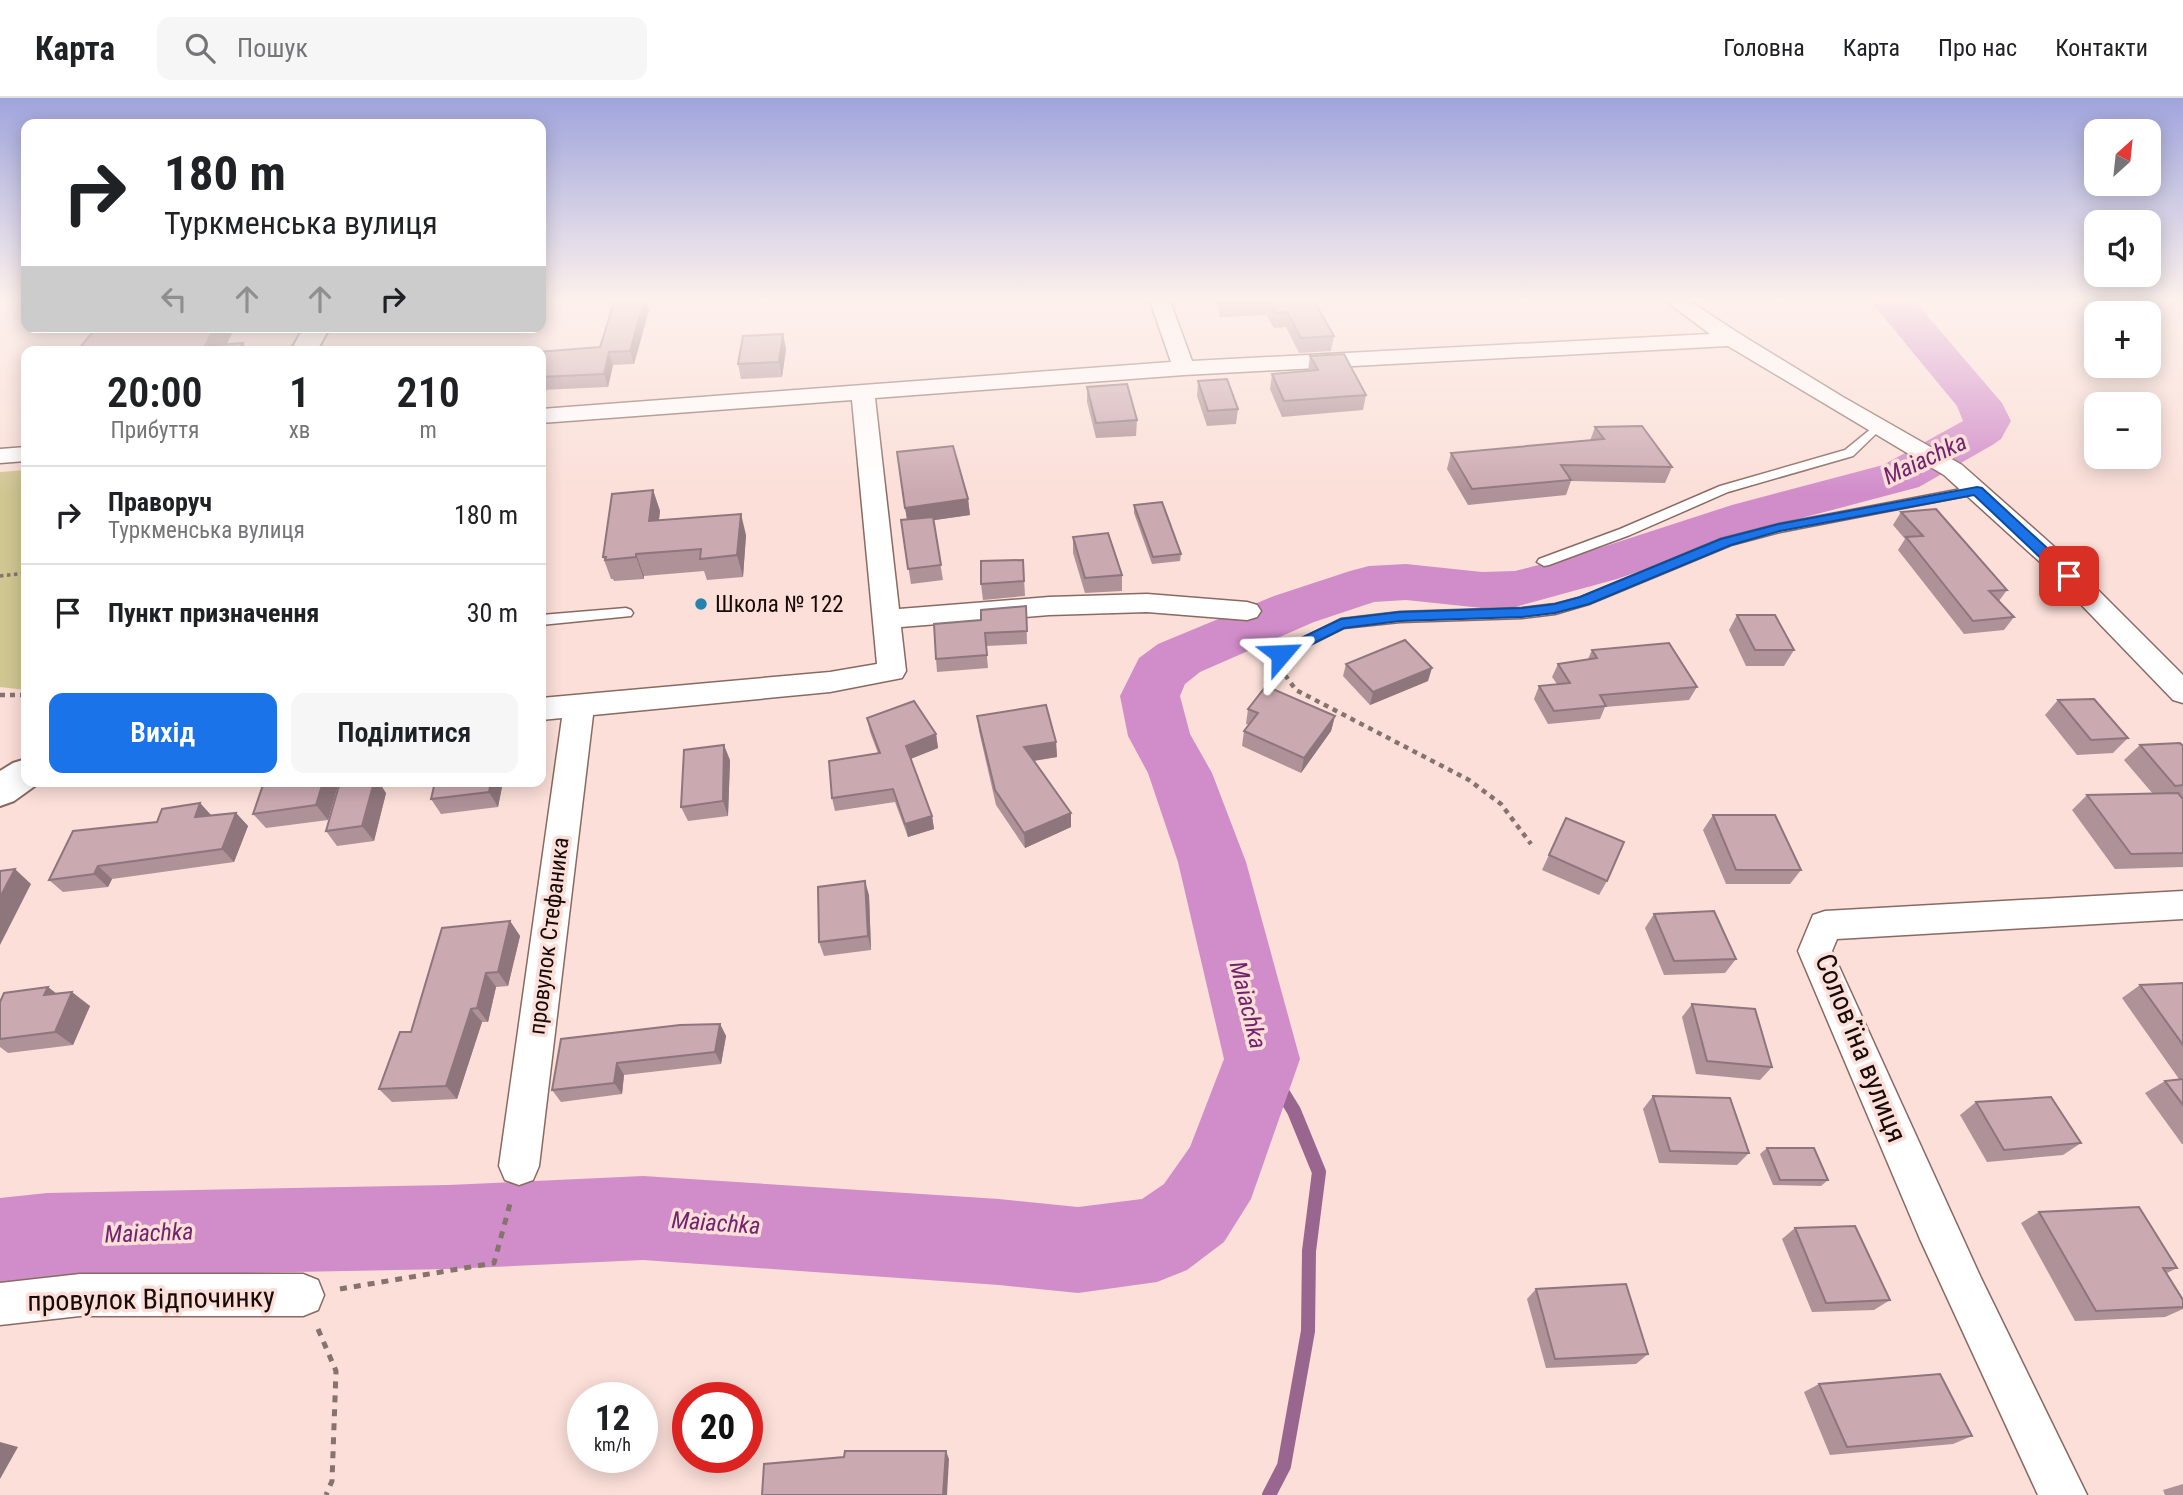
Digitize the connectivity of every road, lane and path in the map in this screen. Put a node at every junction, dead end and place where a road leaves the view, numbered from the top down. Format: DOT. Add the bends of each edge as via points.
graph roads {
  1 [pos="1182,363"];
  2 [pos="1275,363"];
  3 [pos="1772,363"];
  4 [pos="1184,368"];
  5 [pos="863,392"];
  6 [pos="546,415"];
  7 [pos="1878,427"];
  8 [pos="21,454"];
  9 [pos="0,456"];
  10 [pos="1977,490"];
  11 [pos="1544,562"];
  12 [pos="21,574"];
  13 [pos="0,576"];
  14 [pos="1247,611"];
  15 [pos="626,613"];
  16 [pos="885,619"];
  17 [pos="546,620"];
  18 [pos="1281,654"];
  19 [pos="2183,693"];
  20 [pos="0,695"];
  21 [pos="21,695"];
  22 [pos="579,705"];
  23 [pos="546,708"];
  24 [pos="21,776"];
  25 [pos="0,791"];
  26 [pos="1531,844"];
  27 [pos="2183,905"];
  28 [pos="519,1166"];
  29 [pos="303,1295"];
  30 [pos="0,1304"];
  31 [pos="326,1495"];
  32 [pos="2063,1495"];
  1 -- 4 [label="street"];
  2 -- 4 [label="street"];
  3 -- 7 [label="street"];
  4 -- 5 [label="street"];
  5 -- 6 [label="street"];
  5 -- 16 [label="street"];
  7 -- 10 [label="street"];
  7 -- 11 [label="lane" via="1849,453 1724,489"];
  8 -- 9 [label="street"];
  10 -- 18 [label="lane" via="1726,542 1555,609 1341,624"];
  10 -- 19 [label="street" via="2050,557"];
  12 -- 13 [label="path"];
  14 -- 16 [label="street" via="1147,603"];
  15 -- 17 [label="lane"];
  16 -- 22 [label="street" via="892,671 830,682"];
  18 -- 26 [label="path" via="1280,669 1296,690 1469,780 1501,804"];
  20 -- 21 [label="path"];
  22 -- 23 [label="street"];
  22 -- 28 [label="street, провулок Стефаника"];
  24 -- 25 [label="street"];
  27 -- 32 [label="street, Соловʼїна вулиця" via="1825,925 1815,951 1912,1174"];
  28 -- 29 [label="path" via="494,1263"];
  29 -- 30 [label="street, провулок Відпочинку" via="80,1295"];
  29 -- 31 [label="path" via="336,1371 332,1481"];
}
